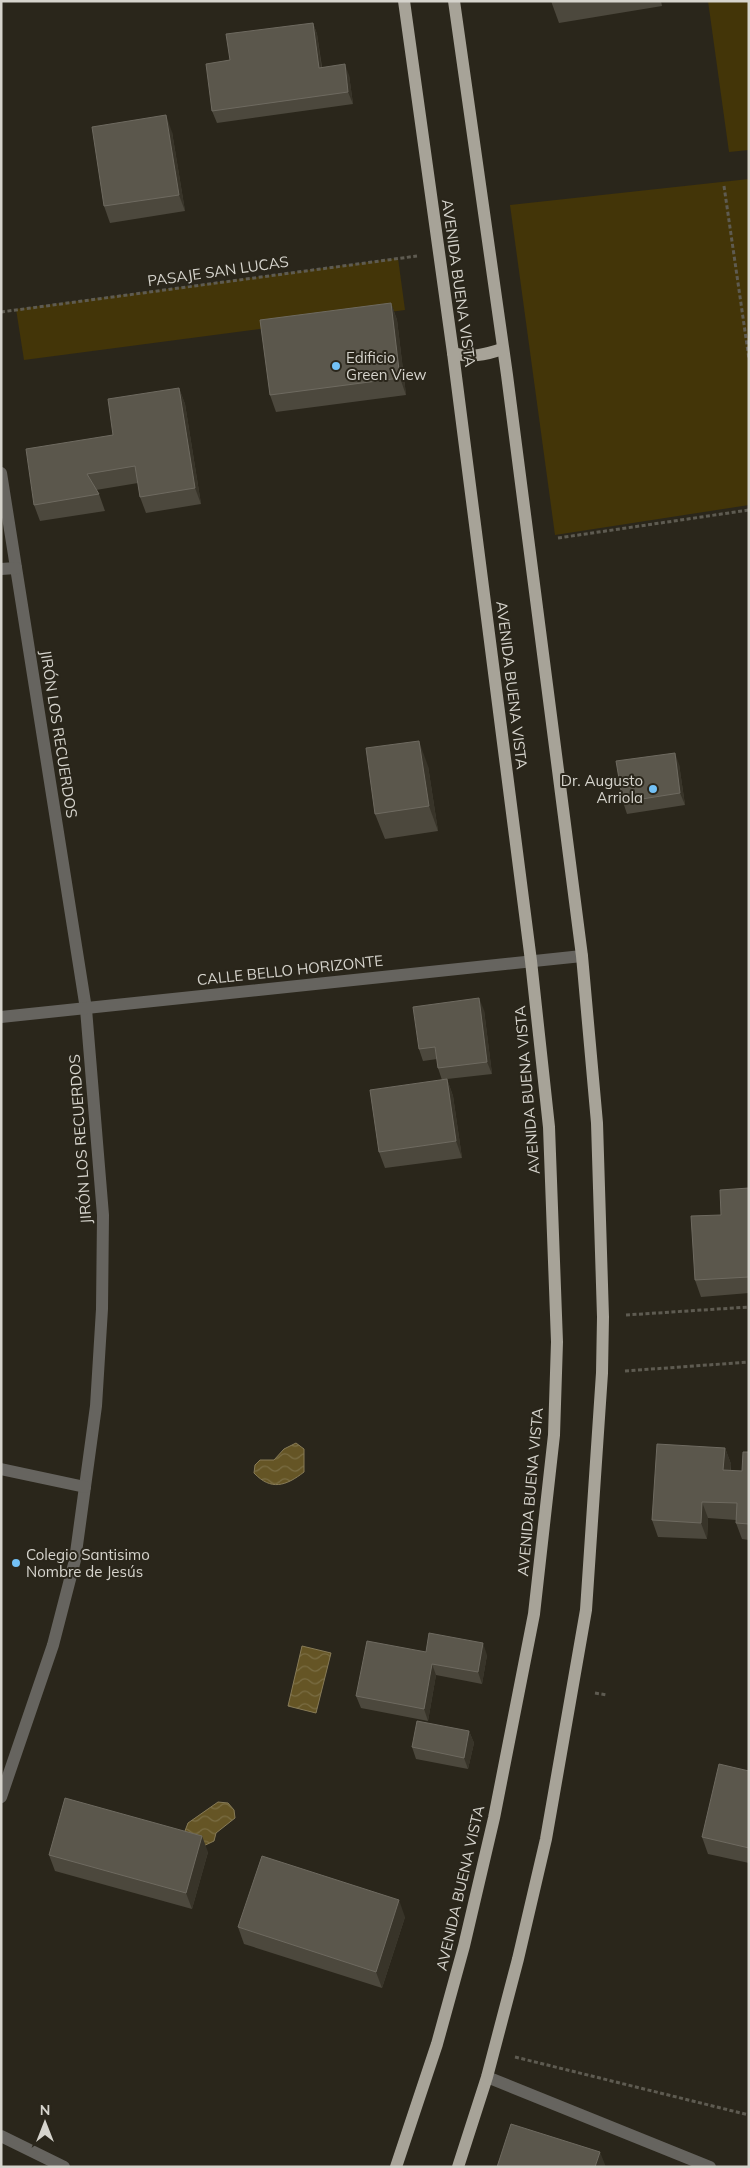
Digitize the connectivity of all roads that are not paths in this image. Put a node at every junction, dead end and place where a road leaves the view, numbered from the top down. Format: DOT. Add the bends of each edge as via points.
graph roads {
  1 [pos="404,1"];
  2 [pos="454,1"];
  3 [pos="502,349"];
  4 [pos="453,353"];
  5 [pos="1,473"];
  6 [pos="16,568"];
  7 [pos="1,569"];
  8 [pos="582,956"];
  9 [pos="531,961"];
  10 [pos="86,1009"];
  11 [pos="1,1016"];
  12 [pos="1,1469"];
  13 [pos="84,1487"];
  14 [pos="1,1797"];
  15 [pos="487,2077"];
  16 [pos="1,2136"];
  17 [pos="64,2167"];
  18 [pos="396,2167"];
  19 [pos="458,2167"];
  20 [pos="710,2167"];
  1 -- 4 [label="main road, AVENIDA BUENA VISTA"];
  2 -- 3 [label="main road"];
  3 -- 4 [label="main road" via="474,356"];
  3 -- 8 [label="main road"];
  4 -- 9 [label="main road, AVENIDA BUENA VISTA"];
  5 -- 6 [label="street, JIRÓN LOS RECUERDOS"];
  6 -- 7 [label="street"];
  6 -- 10 [label="street, JIRÓN LOS RECUERDOS"];
  8 -- 9 [label="street, CALLE BELLO HORIZONTE"];
  8 -- 15 [label="main road" via="597,1123 603,1317 586,1610 546,1839"];
  9 -- 10 [label="street, CALLE BELLO HORIZONTE"];
  9 -- 18 [label="main road, AVENIDA BUENA VISTA" via="549,1127 557,1342 554,1435 536,1604 494,1818 464,1946 437,2044"];
  10 -- 11 [label="street, CALLE BELLO HORIZONTE"];
  10 -- 13 [label="street, JIRÓN LOS RECUERDOS" via="103,1215 96,1406"];
  12 -- 13 [label="street"];
  13 -- 14 [label="street, JIRÓN LOS RECUERDOS" via="75,1560 53,1646"];
  15 -- 19 [label="main road"];
  15 -- 20 [label="street"];
  16 -- 17 [label="street"];
}
